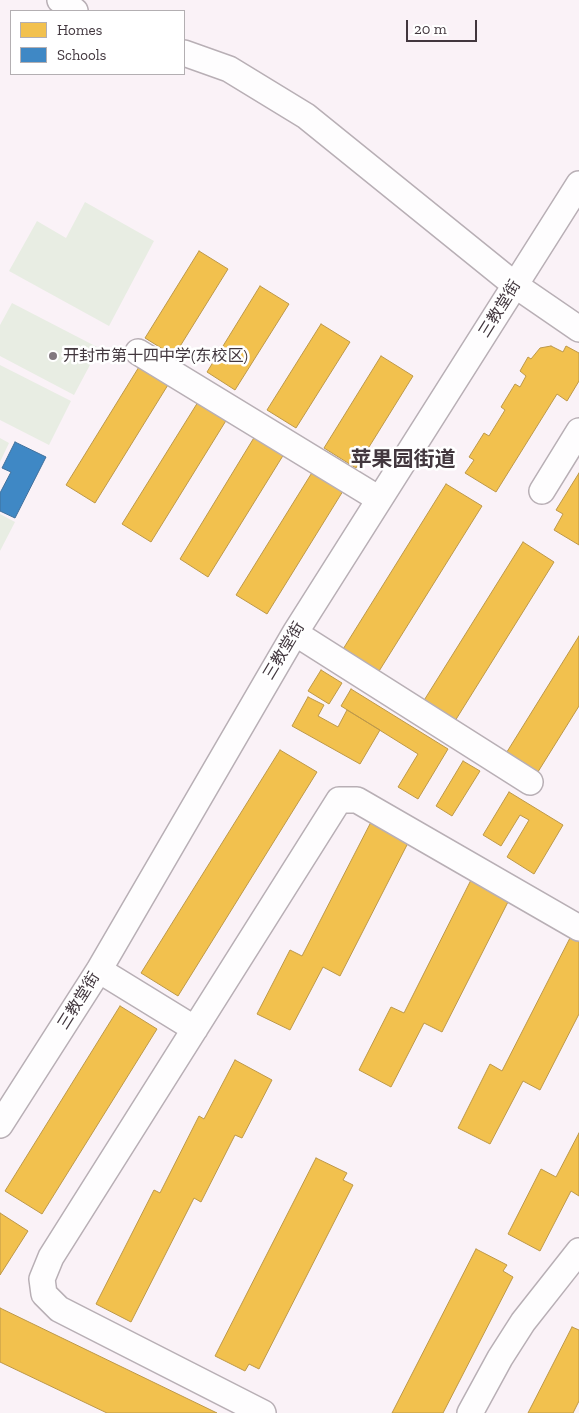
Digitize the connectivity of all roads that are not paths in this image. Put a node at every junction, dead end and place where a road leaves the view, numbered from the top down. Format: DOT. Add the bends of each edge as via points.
graph roads {
  1 [pos="60,0"];
  2 [pos="74,10"];
  3 [pos="185,53"];
  4 [pos="579,184"];
  5 [pos="514,286"];
  6 [pos="579,329"];
  7 [pos="138,352"];
  8 [pos="579,431"];
  9 [pos="542,491"];
  10 [pos="380,499"];
  11 [pos="295,633"];
  12 [pos="530,782"];
  13 [pos="579,928"];
  14 [pos="99,970"];
  15 [pos="195,1029"];
  16 [pos="0,1125"];
  17 [pos="579,1251"];
  18 [pos="263,1413"];
  19 [pos="470,1413"];
  1 -- 2 [label="street"];
  3 -- 5 [label="street" via="228,69 306,116"];
  4 -- 5 [label="street, 三教堂街"];
  5 -- 6 [label="street"];
  5 -- 10 [label="street, 三教堂街"];
  7 -- 10 [label="street"];
  8 -- 9 [label="street"];
  10 -- 11 [label="street, 三教堂街"];
  11 -- 12 [label="street"];
  11 -- 14 [label="street, 三教堂街"];
  13 -- 15 [label="street" via="357,800 339,800"];
  14 -- 15 [label="street"];
  14 -- 16 [label="street, 三教堂街"];
  15 -- 18 [label="street" via="51,1257 42,1279 44,1294 59,1308"];
  17 -- 19 [label="street" via="523,1322"];
}
